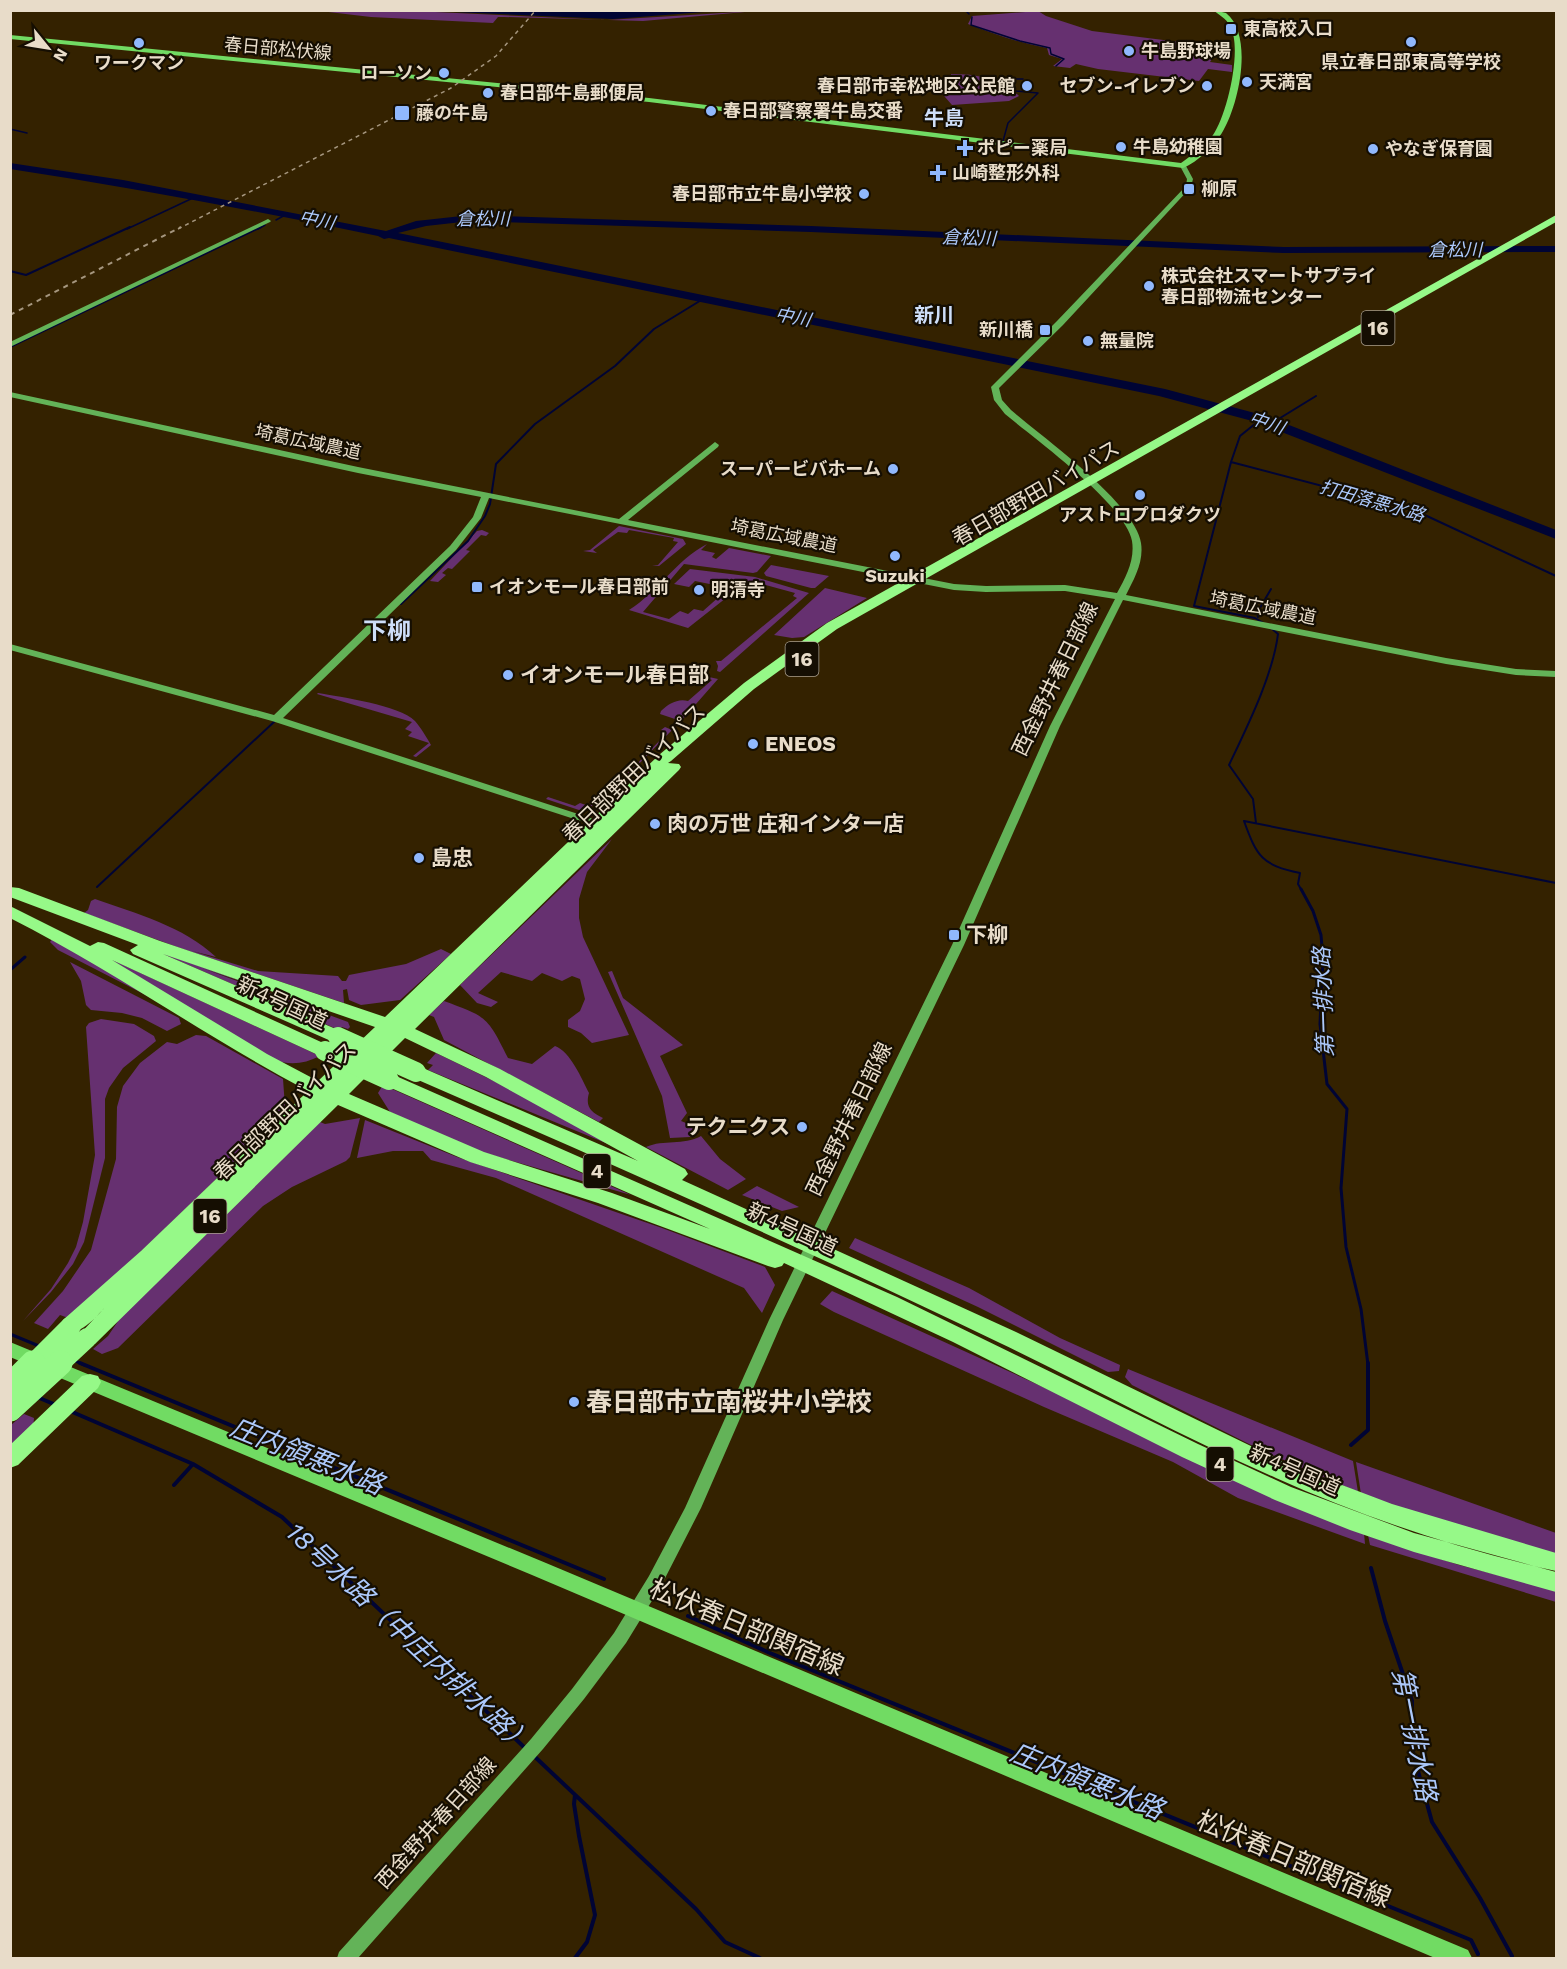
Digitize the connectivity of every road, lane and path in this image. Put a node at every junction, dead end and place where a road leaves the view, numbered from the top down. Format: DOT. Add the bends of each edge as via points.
graph roads {
  1 [pos="1216,10"];
  2 [pos="1226,13"];
  3 [pos="10,37"];
  4 [pos="1183,166"];
  5 [pos="1557,218"];
  6 [pos="268,221"];
  7 [pos="1557,226"];
  8 [pos="1498,255"];
  9 [pos="10,345"];
  10 [pos="10,394"];
  11 [pos="715,445"];
  12 [pos="1092,484"];
  13 [pos="486,494"];
  14 [pos="622,521"];
  15 [pos="922,580"];
  16 [pos="1120,596"];
  17 [pos="10,647"];
  18 [pos="1557,674"];
  19 [pos="276,719"];
  20 [pos="605,826"];
  21 [pos="11,900"];
  22 [pos="395,1027"];
  23 [pos="332,1044"];
  24 [pos="326,1093"];
  25 [pos="806,1260"];
  26 [pos="79,1332"];
  27 [pos="10,1349"];
  28 [pos="90,1382"];
  29 [pos="10,1386"];
  30 [pos="10,1408"];
  31 [pos="10,1459"];
  32 [pos="1557,1562"];
  33 [pos="1557,1582"];
  34 [pos="637,1611"];
  35 [pos="346,1959"];
  36 [pos="1461,1959"];
  1 -- 2 [label="main road"];
  2 -- 4 [label="main road" via="1238,40 1228,114 1211,142"];
  3 -- 4 [label="main road, 春日部松伏線" via="649,100"];
  4 -- 12 [label="street, 西金野井春日部線" via="1189,186 995,387 1001,405"];
  5 -- 8 [label="highway, 春日部野田バイパス / 16"];
  6 -- 9 [label="street"];
  7 -- 8 [label="highway, 春日部野田バイパス / 16"];
  8 -- 12 [label="highway, 春日部野田バイパス / 16"];
  10 -- 13 [label="street, 埼葛広域農道"];
  11 -- 14 [label="street"];
  12 -- 15 [label="highway, 春日部野田バイパス / 16"];
  12 -- 16 [label="street, 西金野井春日部線" via="1124,515 1136,542 1135,567"];
  13 -- 14 [label="street, 埼葛広域農道"];
  13 -- 19 [label="street" via="477,518 453,548"];
  14 -- 15 [label="street, 埼葛広域農道"];
  15 -- 16 [label="street, 埼葛広域農道" via="990,590 1067,588"];
  15 -- 20 [label="highway, 春日部野田バイパス / 16" via="762,689"];
  16 -- 18 [label="street, 埼葛広域農道" via="1457,663"];
  16 -- 25 [label="street, 西金野井春日部線" via="1055,726 958,945"];
  17 -- 19 [label="street"];
  19 -- 20 [label="street"];
  20 -- 22 [label="highway, 春日部野田バイパス / 16"];
  21 -- 22 [label="highway"];
  21 -- 23 [label="highway, 新4号国道 / 4"];
  21 -- 24 [label="highway" via="65,939 260,1058"];
  22 -- 24 [label="highway, 春日部野田バイパス / 16"];
  22 -- 25 [label="highway, 4" via="493,1073 697,1184 781,1222"];
  23 -- 25 [label="highway, 新4号国道 / 4, bridge" via="416,1072"];
  23 -- 25 [label="highway, 新4号国道 / 4, bridge" via="388,1080"];
  24 -- 25 [label="highway" via="466,1152"];
  24 -- 26 [label="highway, 春日部野田バイパス / 16" via="148,1256"];
  25 -- 32 [label="highway, 新4号国道 / 4" via="1005,1335 1285,1472 1380,1510"];
  25 -- 33 [label="highway, 新4号国道 / 4" via="1238,1473 1331,1514 1424,1547"];
  25 -- 34 [label="street, 西金野井春日部線" via="693,1508"];
  26 -- 29 [label="highway, 春日部野田バイパス / 16, bridge"];
  26 -- 30 [label="highway, 春日部野田バイパス / 16, bridge"];
  27 -- 28 [label="main road, 松伏春日部関宿線"];
  28 -- 31 [label="highway"];
  28 -- 34 [label="main road, 松伏春日部関宿線"];
  34 -- 35 [label="street, 西金野井春日部線" via="537,1744"];
  34 -- 36 [label="main road, 松伏春日部関宿線"];
}
